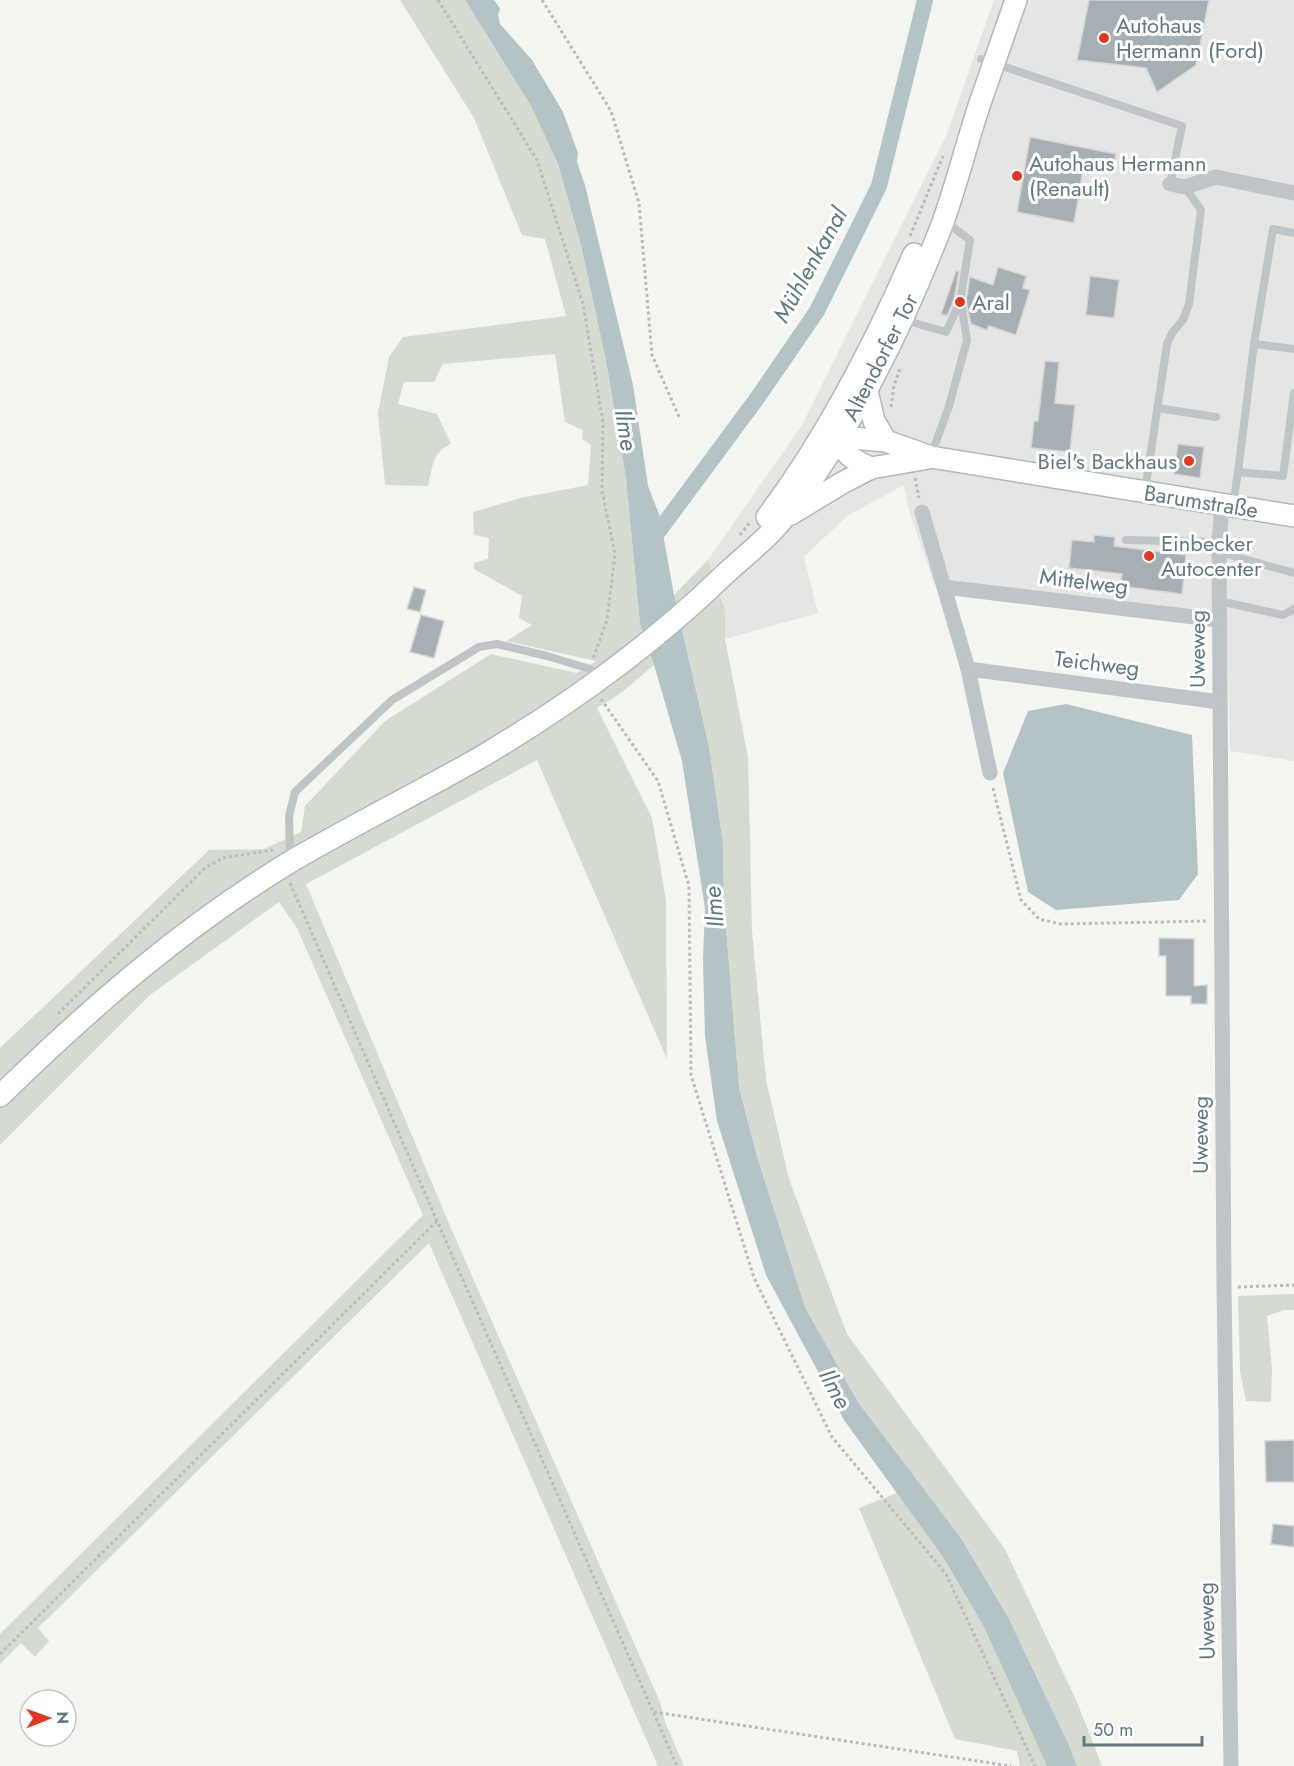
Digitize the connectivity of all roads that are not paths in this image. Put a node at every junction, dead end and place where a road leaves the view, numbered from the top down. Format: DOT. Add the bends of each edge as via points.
graph roads {
  1 [pos="1016,0"];
  2 [pos="987,61"];
  3 [pos="979,105"];
  4 [pos="1178,185"];
  5 [pos="1294,192"];
  6 [pos="943,220"];
  7 [pos="1294,233"];
  8 [pos="960,302"];
  9 [pos="902,320"];
  10 [pos="1254,344"];
  11 [pos="1294,349"];
  12 [pos="867,391"];
  13 [pos="1294,393"];
  14 [pos="1157,408"];
  15 [pos="835,413"];
  16 [pos="1216,417"];
  17 [pos="838,440"];
  18 [pos="886,441"];
  19 [pos="1291,442"];
  20 [pos="815,447"];
  21 [pos="931,457"];
  22 [pos="871,468"];
  23 [pos="1238,472"];
  24 [pos="1283,476"];
  25 [pos="1294,477"];
  26 [pos="1144,492"];
  27 [pos="1227,505"];
  28 [pos="922,512"];
  29 [pos="1294,516"];
  30 [pos="783,519"];
  31 [pos="1126,540"];
  32 [pos="1219,547"];
  33 [pos="1294,573"];
  34 [pos="724,575"];
  35 [pos="944,587"];
  36 [pos="1219,601"];
  37 [pos="1294,609"];
  38 [pos="1220,620"];
  39 [pos="968,669"];
  40 [pos="595,678"];
  41 [pos="1220,702"];
  42 [pos="990,773"];
  43 [pos="290,872"];
  44 [pos="0,1096"];
  45 [pos="1231,1766"];
  1 -- 2 [label="main road, Altendorfer Tor"];
  2 -- 3 [label="main road, Altendorfer Tor"];
  2 -- 4 [label="lane" via="1182,126"];
  3 -- 6 [label="main road, Altendorfer Tor"];
  3 -- 15 [label="main road, Altendorfer Tor" via="908,270"];
  4 -- 5 [label="street" via="1216,177"];
  4 -- 14 [label="lane" via="1201,210 1186,312 1167,344"];
  6 -- 8 [label="lane" via="970,240"];
  6 -- 9 [label="main road, Altendorfer Tor"];
  7 -- 10 [label="lane" via="1273,229"];
  8 -- 9 [label="lane" via="946,332"];
  8 -- 21 [label="lane" via="967,340"];
  9 -- 12 [label="main road, Altendorfer Tor"];
  10 -- 11 [label="lane"];
  10 -- 23 [label="lane"];
  12 -- 17 [label="main road, Altendorfer Tor"];
  12 -- 18 [label="main road" via="874,421"];
  13 -- 19 [label="lane"];
  14 -- 16 [label="lane"];
  14 -- 26 [label="lane"];
  15 -- 17 [label="main road"];
  15 -- 20 [label="main road, Altendorfer Tor"];
  17 -- 18 [label="main road, Barumstraße"];
  17 -- 20 [label="main road, Barumstraße"];
  17 -- 22 [label="main road" via="856,462"];
  17 -- 30 [label="main road, Altendorfer Tor"];
  18 -- 21 [label="main road, Barumstraße"];
  19 -- 24 [label="lane"];
  20 -- 34 [label="main road, Altendorfer Tor"];
  21 -- 22 [label="main road, Barumstraße"];
  21 -- 26 [label="main road, Barumstraße"];
  22 -- 30 [label="main road, Barumstraße"];
  23 -- 24 [label="lane"];
  23 -- 27 [label="lane"];
  24 -- 25 [label="lane"];
  26 -- 27 [label="main road, Barumstraße"];
  27 -- 29 [label="main road, Barumstraße"];
  27 -- 32 [label="street, Uweweg"];
  28 -- 35 [label="street"];
  30 -- 34 [label="main road, Altendorfer Tor"];
  31 -- 32 [label="lane"];
  32 -- 33 [label="lane"];
  32 -- 36 [label="street, Uweweg"];
  34 -- 40 [label="main road, Altendorfer Tor" via="620,665"];
  35 -- 38 [label="street, Mittelweg"];
  35 -- 39 [label="street"];
  36 -- 37 [label="lane" via="1282,615"];
  36 -- 38 [label="street, Uweweg"];
  38 -- 41 [label="street, Uweweg"];
  39 -- 41 [label="street, Teichweg"];
  39 -- 42 [label="street"];
  40 -- 43 [label="main road, Altendorfer Tor" via="537,723"];
  40 -- 43 [label="lane" via="547,656 497,644 479,647 392,700 295,792 289,816"];
  41 -- 45 [label="street, Uweweg"];
  43 -- 44 [label="main road, Altendorfer Tor" via="218,910 160,952 86,1014"];
}
